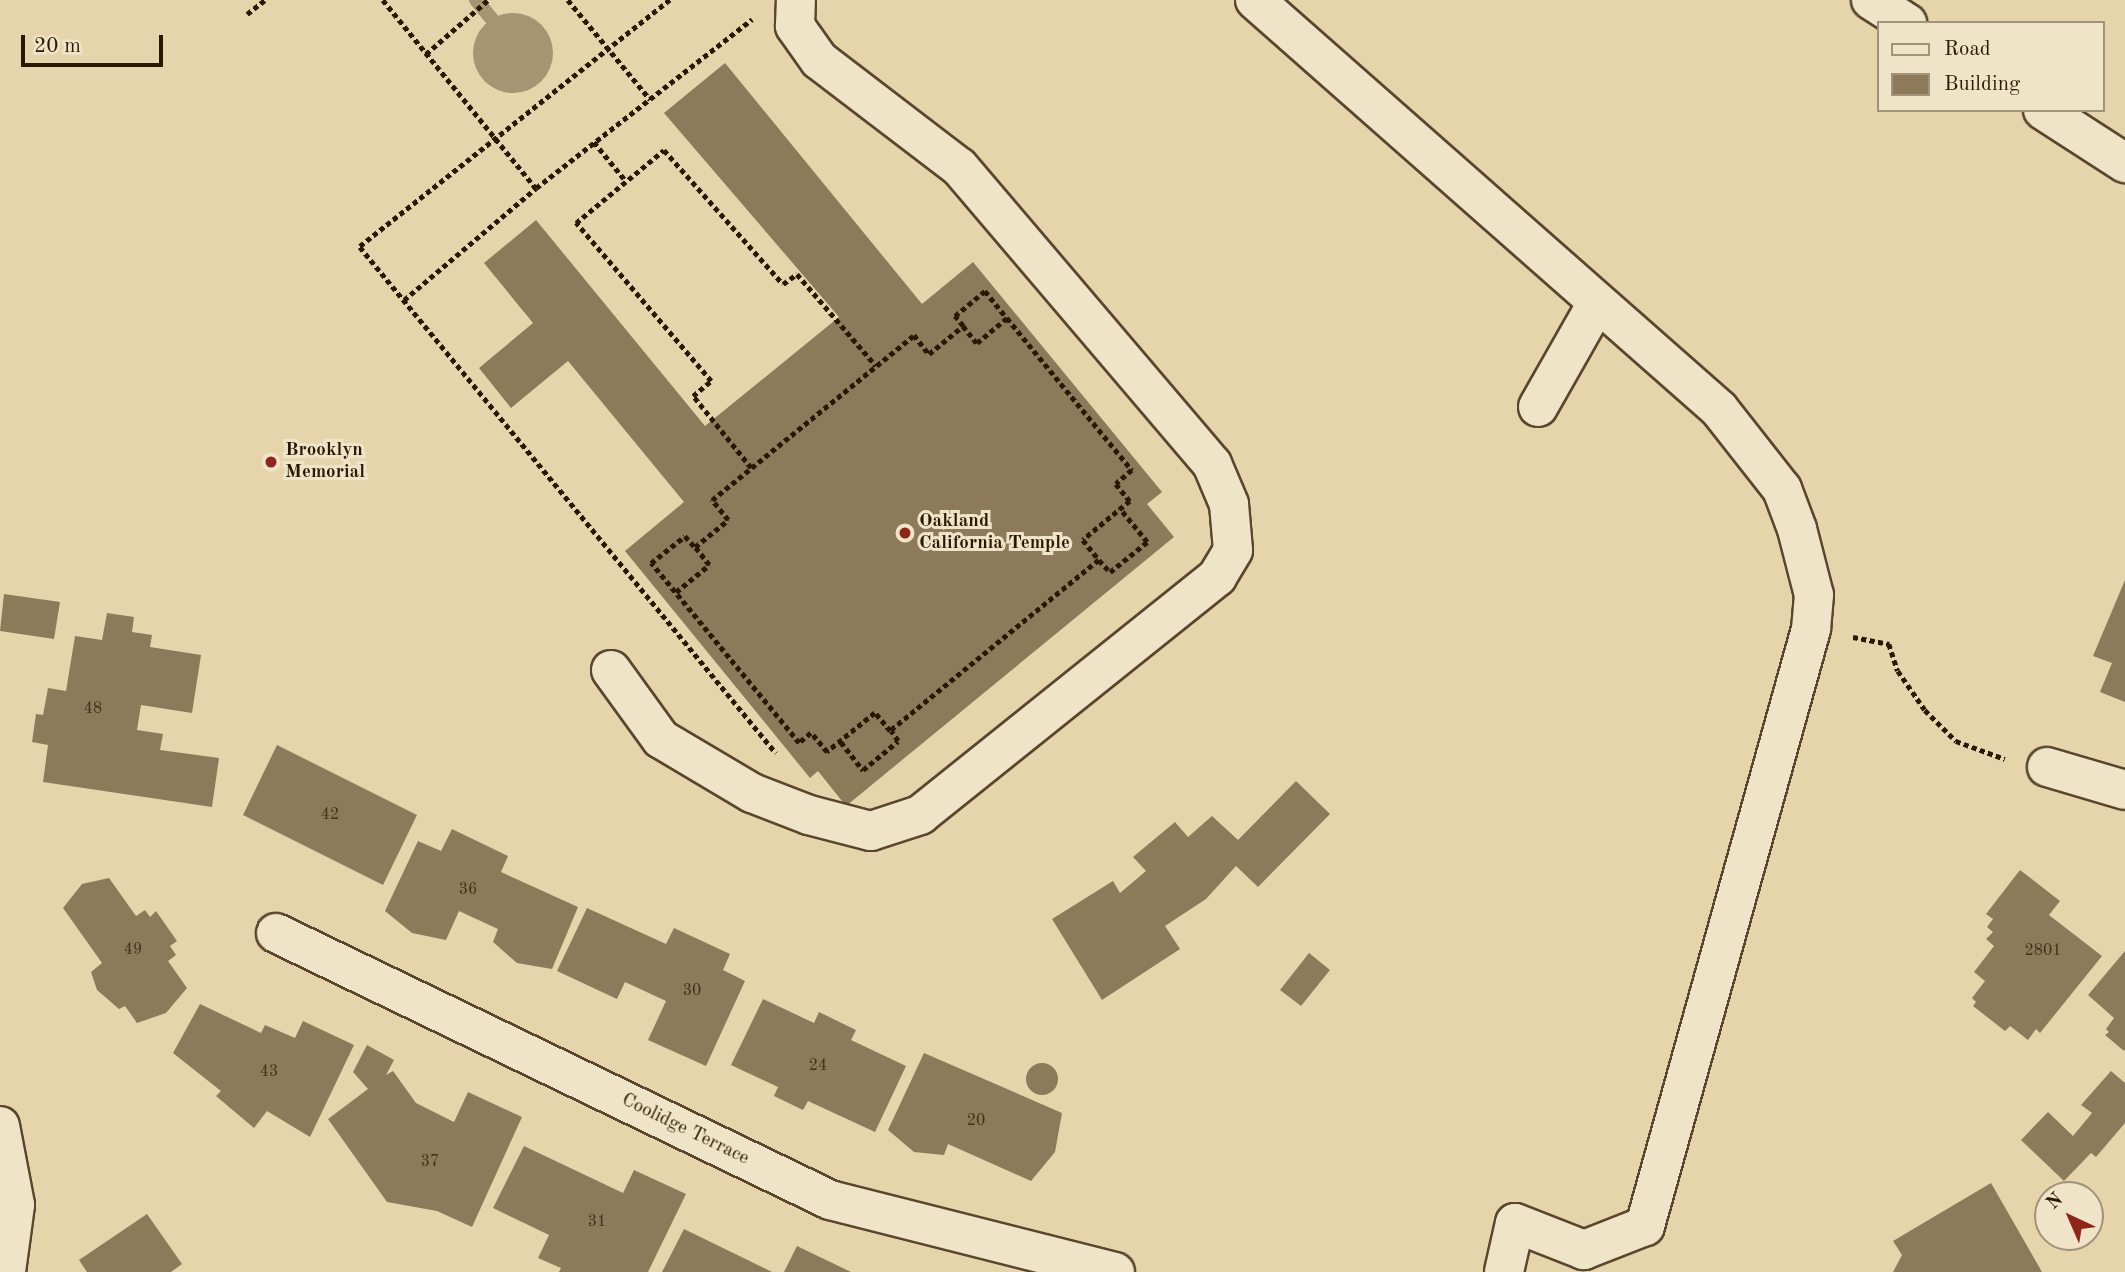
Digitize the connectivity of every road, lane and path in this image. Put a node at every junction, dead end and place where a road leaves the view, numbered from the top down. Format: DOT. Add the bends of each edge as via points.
graph roads {
  1 [pos="265,0"];
  2 [pos="383,0"];
  3 [pos="488,0"];
  4 [pos="568,0"];
  5 [pos="670,0"];
  6 [pos="796,0"];
  7 [pos="1255,0"];
  8 [pos="1871,0"];
  9 [pos="247,15"];
  10 [pos="754,16"];
  11 [pos="1904,21"];
  12 [pos="609,49"];
  13 [pos="426,54"];
  14 [pos="650,99"];
  15 [pos="2046,112"];
  16 [pos="496,139"];
  17 [pos="594,142"];
  18 [pos="2125,163"];
  19 [pos="626,181"];
  20 [pos="536,188"];
  21 [pos="404,300"];
  22 [pos="1597,303"];
  23 [pos="1007,318"];
  24 [pos="962,326"];
  25 [pos="876,366"];
  26 [pos="1538,407"];
  27 [pos="751,468"];
  28 [pos="1120,509"];
  29 [pos="695,547"];
  30 [pos="1100,560"];
  31 [pos="676,592"];
  32 [pos="1811,629"];
  33 [pos="611,670"];
  34 [pos="890,731"];
  35 [pos="841,742"];
  36 [pos="779,757"];
  37 [pos="2047,767"];
  38 [pos="2125,790"];
  39 [pos="275,933"];
  40 [pos="0,1126"];
  41 [pos="6,1272"];
  42 [pos="1115,1272"];
  43 [pos="1504,1272"];
  1 -- 9 [label="path"];
  2 -- 13 [label="path"];
  3 -- 13 [label="path"];
  4 -- 12 [label="path"];
  5 -- 12 [label="path"];
  6 -- 33 [label="street" via="795,26 818,60 959,167 1212,464 1229,504 1233,550 1217,577 920,816 870,831 752,793 661,739"];
  7 -- 22 [label="street"];
  8 -- 11 [label="street"];
  10 -- 14 [label="path"];
  12 -- 14 [label="path"];
  12 -- 16 [label="path"];
  13 -- 16 [label="path"];
  14 -- 17 [label="path"];
  15 -- 18 [label="street"];
  16 -- 20 [label="path"];
  16 -- 21 [label="path" via="360,247"];
  17 -- 19 [label="path"];
  17 -- 20 [label="path"];
  19 -- 25 [label="path" via="664,150 783,284 797,274"];
  19 -- 27 [label="path" via="576,223 711,381 693,396"];
  20 -- 21 [label="path"];
  21 -- 36 [label="path"];
  22 -- 26 [label="street"];
  22 -- 32 [label="street" via="1719,409 1782,489 1814,595"];
  23 -- 24 [label="path" via="976,344"];
  23 -- 24 [label="path" via="985,291 955,316"];
  23 -- 28 [label="path" via="1132,470 1116,484 1130,501"];
  24 -- 25 [label="path" via="929,354 914,335"];
  25 -- 27 [label="path"];
  27 -- 29 [label="path" via="712,500 728,520"];
  28 -- 30 [label="path" via="1083,540"];
  28 -- 30 [label="path" via="1147,542 1110,572"];
  29 -- 31 [label="path" via="709,565"];
  29 -- 31 [label="path" via="685,536 651,563"];
  30 -- 34 [label="path"];
  31 -- 35 [label="path" via="799,743 811,733 827,752"];
  32 -- 37 [label="path" via="1889,644 1898,671 1956,741 1982,753"];
  32 -- 43 [label="street" via="1645,1226 1584,1250 1515,1223"];
  34 -- 35 [label="path" via="875,713"];
  34 -- 35 [label="path" via="898,741 863,770"];
  37 -- 38 [label="street"];
  39 -- 42 [label="street, Coolidge Terrace" via="830,1200"];
  40 -- 41 [label="street" via="15,1205"];
}
